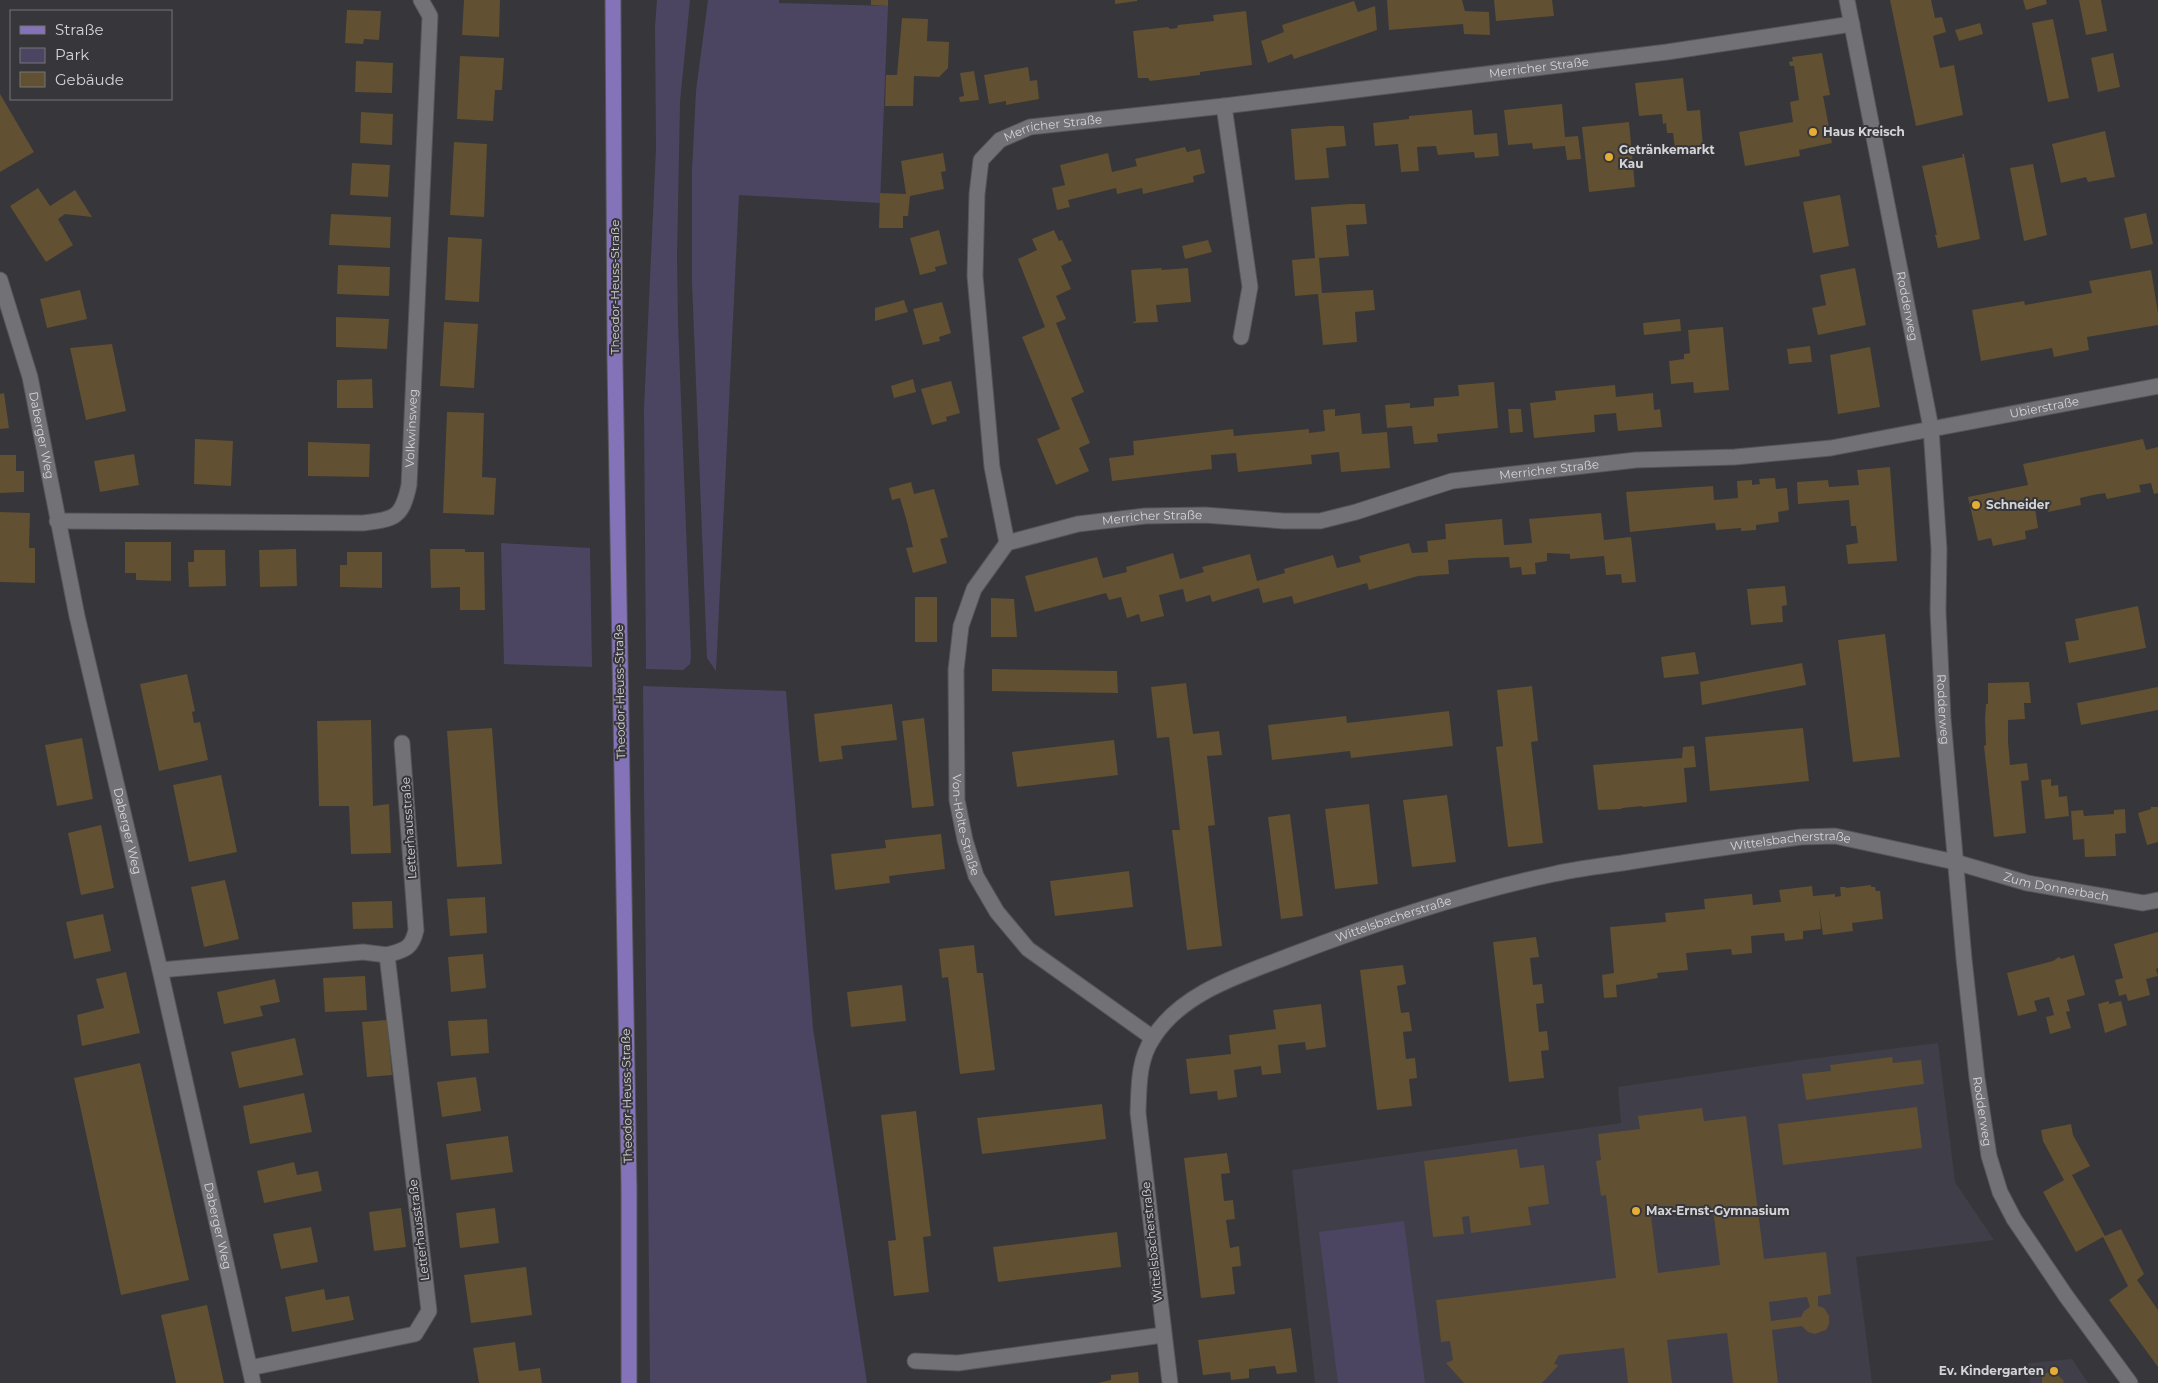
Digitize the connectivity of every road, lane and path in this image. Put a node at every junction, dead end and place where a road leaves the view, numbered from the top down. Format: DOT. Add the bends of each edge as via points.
graph roads {
  1 [pos="421,0"];
  2 [pos="614,0"];
  3 [pos="1847,0"];
  4 [pos="1852,24"];
  5 [pos="1224,106"];
  6 [pos="0,280"];
  7 [pos="1241,336"];
  8 [pos="2158,386"];
  9 [pos="1931,428"];
  10 [pos="57,521"];
  11 [pos="1007,543"];
  12 [pos="402,743"];
  13 [pos="1955,862"];
  14 [pos="2158,900"];
  15 [pos="387,955"];
  16 [pos="160,970"];
  17 [pos="1153,1038"];
  18 [pos="1163,1335"];
  19 [pos="915,1361"];
  20 [pos="252,1376"];
  21 [pos="629,1383"];
  22 [pos="1170,1383"];
  23 [pos="2130,1383"];
  1 -- 10 [label="street, Volkwinsweg" via="430,16 409,485 404,505 395,517 363,523"];
  2 -- 21 [label="main road, Theodor-Heuss-Straße" via="615,363 629,1178"];
  3 -- 4 [label="street, Rodderweg"];
  4 -- 5 [label="street, Merricher Straße" via="1667,52"];
  4 -- 9 [label="street, Rodderweg"];
  5 -- 7 [label="street" via="1250,287"];
  5 -- 11 [label="street, Merricher Straße" via="1030,127 1000,140 981,160 975,276 992,467"];
  6 -- 10 [label="street, Daberger Weg" via="30,377"];
  8 -- 9 [label="street, Ubierstraße"];
  9 -- 11 [label="street, Merricher Straße" via="1831,448 1734,457 1636,460 1452,481 1320,521 1205,515 1145,516 1078,524"];
  9 -- 13 [label="street, Rodderweg" via="1943,718"];
  10 -- 16 [label="street, Daberger Weg"];
  11 -- 17 [label="street, Von-Holte-Straße" via="974,589 961,626 956,670 957,800 965,840 976,876 997,912 1028,949"];
  12 -- 15 [label="street, Letterhausstraße" via="416,930 414,942 406,949"];
  13 -- 14 [label="street, Zum Donnerbach" via="2027,883 2143,903"];
  13 -- 17 [label="street, Wittelsbacherstraße" via="1835,836 1801,837 1555,873 1468,894 1322,943 1235,977 1197,995"];
  13 -- 23 [label="street, Rodderweg" via="1977,1078 1989,1156 2000,1192 2014,1219 2066,1296"];
  15 -- 16 [label="street, Letterhausstraße" via="363,952"];
  15 -- 20 [label="street, Letterhausstraße" via="429,1311 415,1334"];
  16 -- 20 [label="street, Daberger Weg"];
  17 -- 18 [label="street, Wittelsbacherstraße" via="1143,1060 1138,1112"];
  18 -- 19 [label="street" via="958,1363"];
  18 -- 22 [label="street, Wittelsbacherstraße"];
}
